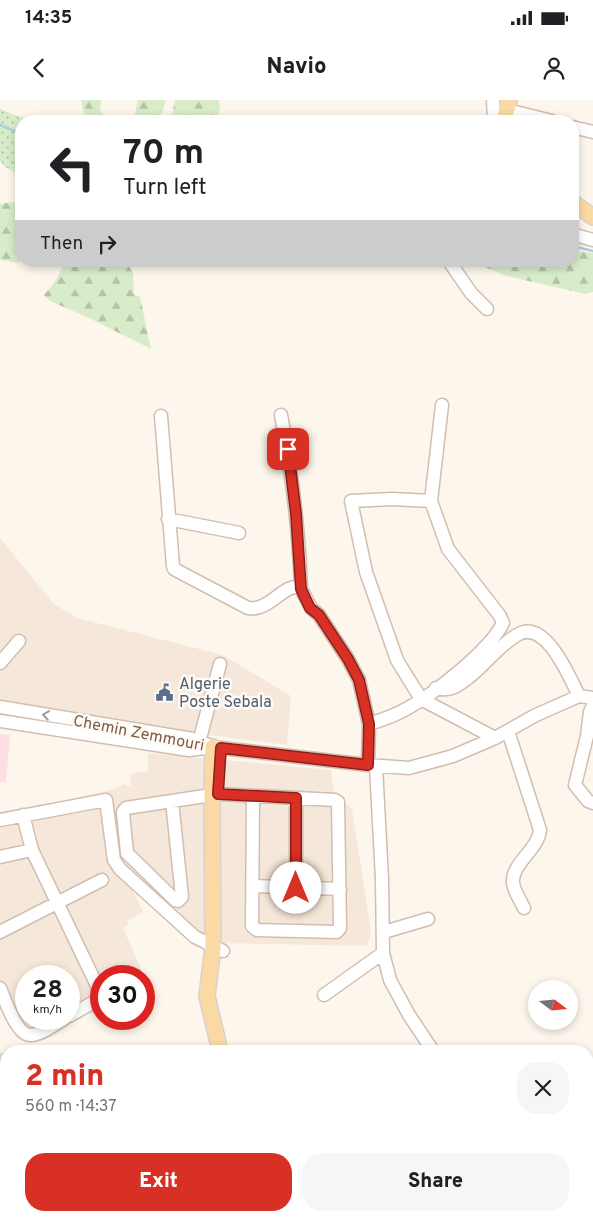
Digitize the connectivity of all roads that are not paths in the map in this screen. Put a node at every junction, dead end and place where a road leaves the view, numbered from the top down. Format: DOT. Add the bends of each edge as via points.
graph roads {
  1 [pos="493,100"];
  2 [pos="507,110"];
  3 [pos="494,115"];
  4 [pos="527,115"];
  5 [pos="579,128"];
  6 [pos="593,132"];
  7 [pos="579,207"];
  8 [pos="593,217"];
  9 [pos="579,236"];
  10 [pos="593,240"];
  11 [pos="453,267"];
  12 [pos="487,308"];
  13 [pos="442,405"];
  14 [pos="282,415"];
  15 [pos="161,416"];
  16 [pos="431,501"];
  17 [pos="168,519"];
  18 [pos="239,533"];
  19 [pos="301,589"];
  20 [pos="19,642"];
  21 [pos="0,663"];
  22 [pos="220,664"];
  23 [pos="436,688"];
  24 [pos="579,696"];
  25 [pos="593,698"];
  26 [pos="421,699"];
  27 [pos="593,706"];
  28 [pos="0,707"];
  29 [pos="0,721"];
  30 [pos="369,724"];
  31 [pos="508,731"];
  32 [pos="495,738"];
  33 [pos="211,746"];
  34 [pos="372,766"];
  35 [pos="215,795"];
  36 [pos="253,796"];
  37 [pos="296,798"];
  38 [pos="172,801"];
  39 [pos="593,803"];
  40 [pos="23,815"];
  41 [pos="0,820"];
  42 [pos="32,850"];
  43 [pos="0,857"];
  44 [pos="102,880"];
  45 [pos="252,886"];
  46 [pos="296,888"];
  47 [pos="340,889"];
  48 [pos="57,903"];
  49 [pos="524,908"];
  50 [pos="428,919"];
  51 [pos="0,932"];
  52 [pos="384,932"];
  53 [pos="218,949"];
  54 [pos="383,953"];
  55 [pos="90,971"];
  56 [pos="0,988"];
  57 [pos="324,995"];
  58 [pos="15,1021"];
  59 [pos="20,1030"];
  60 [pos="44,1030"];
  61 [pos="219,1045"];
  62 [pos="226,1045"];
  63 [pos="429,1045"];
  1 -- 3 [label="street"];
  2 -- 4 [label="street"];
  5 -- 6 [label="street"];
  7 -- 8 [label="main road"];
  9 -- 10 [label="street"];
  11 -- 12 [label="street" via="471,293"];
  13 -- 16 [label="street"];
  14 -- 19 [label="street" via="291,466"];
  15 -- 17 [label="street"];
  16 -- 23 [label="street" via="448,549 503,622 484,648"];
  16 -- 26 [label="street" via="392,499 353,500 351,503 366,572 397,660"];
  17 -- 18 [label="street"];
  17 -- 19 [label="street" via="174,569 240,604 259,608 293,586"];
  19 -- 30 [label="street" via="310,608 319,615 359,680"];
  20 -- 21 [label="street"];
  22 -- 33 [label="street"];
  23 -- 24 [label="street" via="454,688 517,635 529,632 554,650"];
  23 -- 26 [label="street"];
  24 -- 25 [label="street"];
  24 -- 31 [label="street" via="536,714"];
  26 -- 30 [label="street" via="396,714"];
  26 -- 32 [label="street"];
  27 -- 39 [label="street" via="575,785"];
  33 -- 28 [label="street, Chemin Zemmouri, one-way"];
  29 -- 33 [label="street, Chemin Zemmouri" via="190,750"];
  30 -- 34 [label="street"];
  31 -- 32 [label="street"];
  31 -- 49 [label="street" via="540,830 536,844 513,877"];
  32 -- 34 [label="street" via="453,756 409,768"];
  33 -- 34 [label="street"];
  33 -- 35 [label="main road"];
  34 -- 52 [label="street"];
  35 -- 36 [label="street"];
  35 -- 38 [label="street"];
  35 -- 53 [label="main road"];
  36 -- 37 [label="street"];
  36 -- 45 [label="street"];
  37 -- 46 [label="street"];
  37 -- 47 [label="street" via="338,802"];
  38 -- 38 [label="street" via="126,808 123,812 127,852 178,901 182,897"];
  40 -- 41 [label="street"];
  40 -- 42 [label="street"];
  40 -- 53 [label="street" via="106,800 114,860 120,869 195,937"];
  42 -- 43 [label="street"];
  42 -- 48 [label="street"];
  44 -- 48 [label="street"];
  45 -- 46 [label="street"];
  45 -- 47 [label="street" via="252,926 256,930 337,932 340,928"];
  46 -- 47 [label="street"];
  48 -- 51 [label="street"];
  48 -- 55 [label="street"];
  50 -- 52 [label="street"];
  52 -- 54 [label="street"];
  53 -- 61 [label="main road" via="207,996"];
  53 -- 62 [label="main road" via="215,996"];
  54 -- 57 [label="street"];
  54 -- 63 [label="street" via="390,980"];
  56 -- 58 [label="street"];
  59 -- 60 [label="street" via="31,1035"];
}
